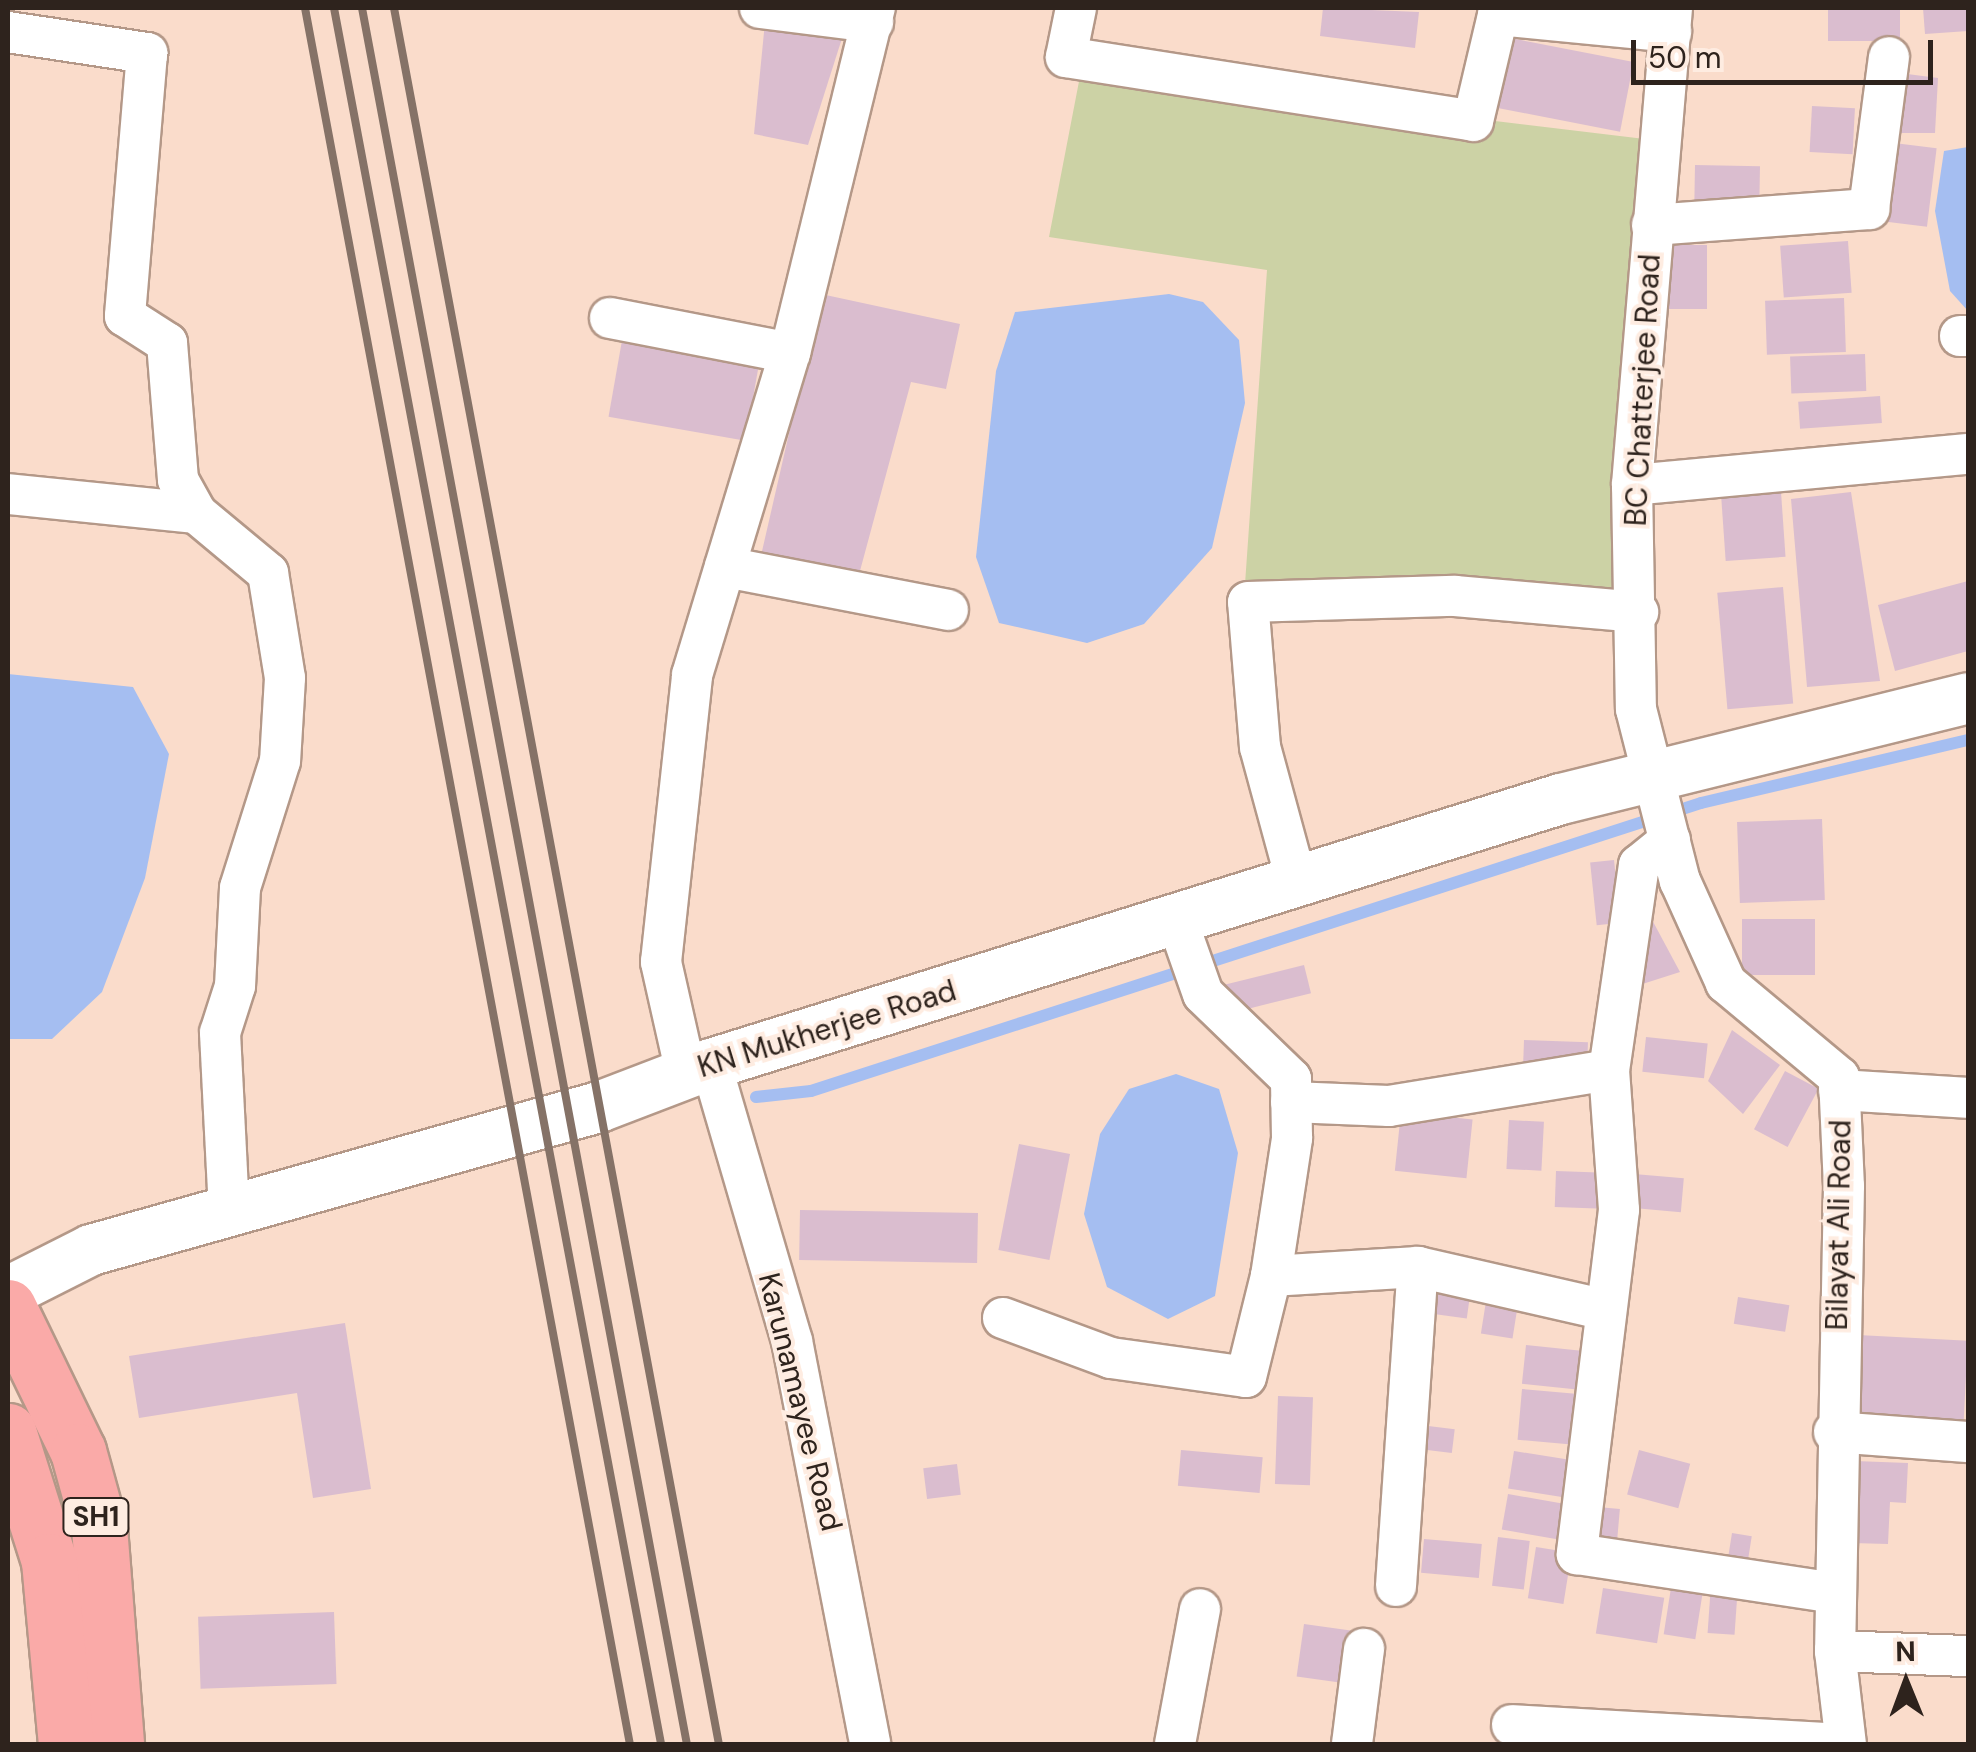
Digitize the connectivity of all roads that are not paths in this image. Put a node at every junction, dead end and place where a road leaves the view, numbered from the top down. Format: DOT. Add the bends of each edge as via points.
graph roads {
  1 [pos="760,8"];
  2 [pos="1076,8"];
  3 [pos="874,15"];
  4 [pos="1671,20"];
  5 [pos="8,32"];
  6 [pos="1889,57"];
  7 [pos="1652,226"];
  8 [pos="610,318"];
  9 [pos="790,354"];
  10 [pos="1968,454"];
  11 [pos="1632,485"];
  12 [pos="8,494"];
  13 [pos="196,513"];
  14 [pos="725,567"];
  15 [pos="948,610"];
  16 [pos="1638,612"];
  17 [pos="1968,698"];
  18 [pos="1651,772"];
  19 [pos="1670,840"];
  20 [pos="1297,882"];
  21 [pos="1177,920"];
  22 [pos="698,1069"];
  23 [pos="1609,1070"];
  24 [pos="1840,1090"];
  25 [pos="1968,1098"];
  26 [pos="1291,1102"];
  27 [pos="229,1208"];
  28 [pos="1418,1267"];
  29 [pos="1271,1276"];
  30 [pos="8,1292"];
  31 [pos="8,1306"];
  32 [pos="1606,1310"];
  33 [pos="1003,1318"];
  34 [pos="8,1431"];
  35 [pos="1834,1432"];
  36 [pos="1968,1442"];
  37 [pos="1396,1586"];
  38 [pos="1835,1594"];
  39 [pos="1200,1608"];
  40 [pos="1364,1649"];
  41 [pos="1835,1650"];
  42 [pos="1968,1656"];
  43 [pos="1512,1725"];
  44 [pos="66,1744"];
  45 [pos="116,1744"];
  46 [pos="870,1744"];
  47 [pos="1175,1744"];
  48 [pos="1352,1744"];
  49 [pos="1845,1744"];
  1 -- 3 [label="street"];
  2 -- 4 [label="street" via="1066,57 1473,121 1498,15"];
  3 -- 9 [label="street, Karunamayee Road"];
  4 -- 7 [label="street, BC Chatterjee Road"];
  5 -- 13 [label="street" via="147,52 125,316 167,344 178,480"];
  6 -- 7 [label="street" via="1869,210"];
  7 -- 11 [label="street, BC Chatterjee Road"];
  8 -- 9 [label="street"];
  9 -- 14 [label="street, Karunamayee Road"];
  10 -- 11 [label="street"];
  11 -- 16 [label="street, BC Chatterjee Road"];
  12 -- 13 [label="street"];
  13 -- 27 [label="street" via="268,573 285,678 280,761 240,888 235,986 220,1033"];
  14 -- 15 [label="street"];
  14 -- 22 [label="street, Karunamayee Road" via="692,675 671,826 662,962"];
  16 -- 18 [label="street, BC Chatterjee Road" via="1636,709"];
  16 -- 20 [label="street" via="1455,596 1248,602 1260,747"];
  17 -- 18 [label="street, KN Mukherjee Road"];
  18 -- 19 [label="street, Bilayat Ali Road"];
  18 -- 20 [label="street, KN Mukherjee Road"];
  19 -- 23 [label="street" via="1639,864"];
  19 -- 24 [label="street, Bilayat Ali Road" via="1726,983 1838,1077"];
  20 -- 21 [label="street, KN Mukherjee Road"];
  21 -- 22 [label="street, KN Mukherjee Road"];
  21 -- 26 [label="street" via="1203,994 1291,1079"];
  22 -- 27 [label="street, KN Mukherjee Road" via="599,1107"];
  22 -- 46 [label="street, Karunamayee Road" via="792,1341"];
  23 -- 26 [label="street" via="1389,1106"];
  23 -- 32 [label="street" via="1620,1210"];
  24 -- 25 [label="street"];
  24 -- 35 [label="street, Bilayat Ali Road" via="1844,1186"];
  26 -- 29 [label="street"];
  27 -- 30 [label="street, KN Mukherjee Road" via="91,1250"];
  28 -- 29 [label="street"];
  28 -- 32 [label="street"];
  28 -- 37 [label="street"];
  29 -- 33 [label="street" via="1246,1377 1110,1358"];
  31 -- 45 [label="main road, SH1" via="78,1450 99,1527"];
  32 -- 38 [label="street" via="1578,1554"];
  34 -- 44 [label="main road, SH1" via="49,1561"];
  35 -- 36 [label="street"];
  35 -- 38 [label="street, Bilayat Ali Road"];
  38 -- 41 [label="street, Bilayat Ali Road"];
  39 -- 47 [label="street"];
  40 -- 48 [label="street"];
  41 -- 42 [label="street"];
  41 -- 49 [label="street, Bilayat Ali Road"];
  43 -- 49 [label="street"];
}
